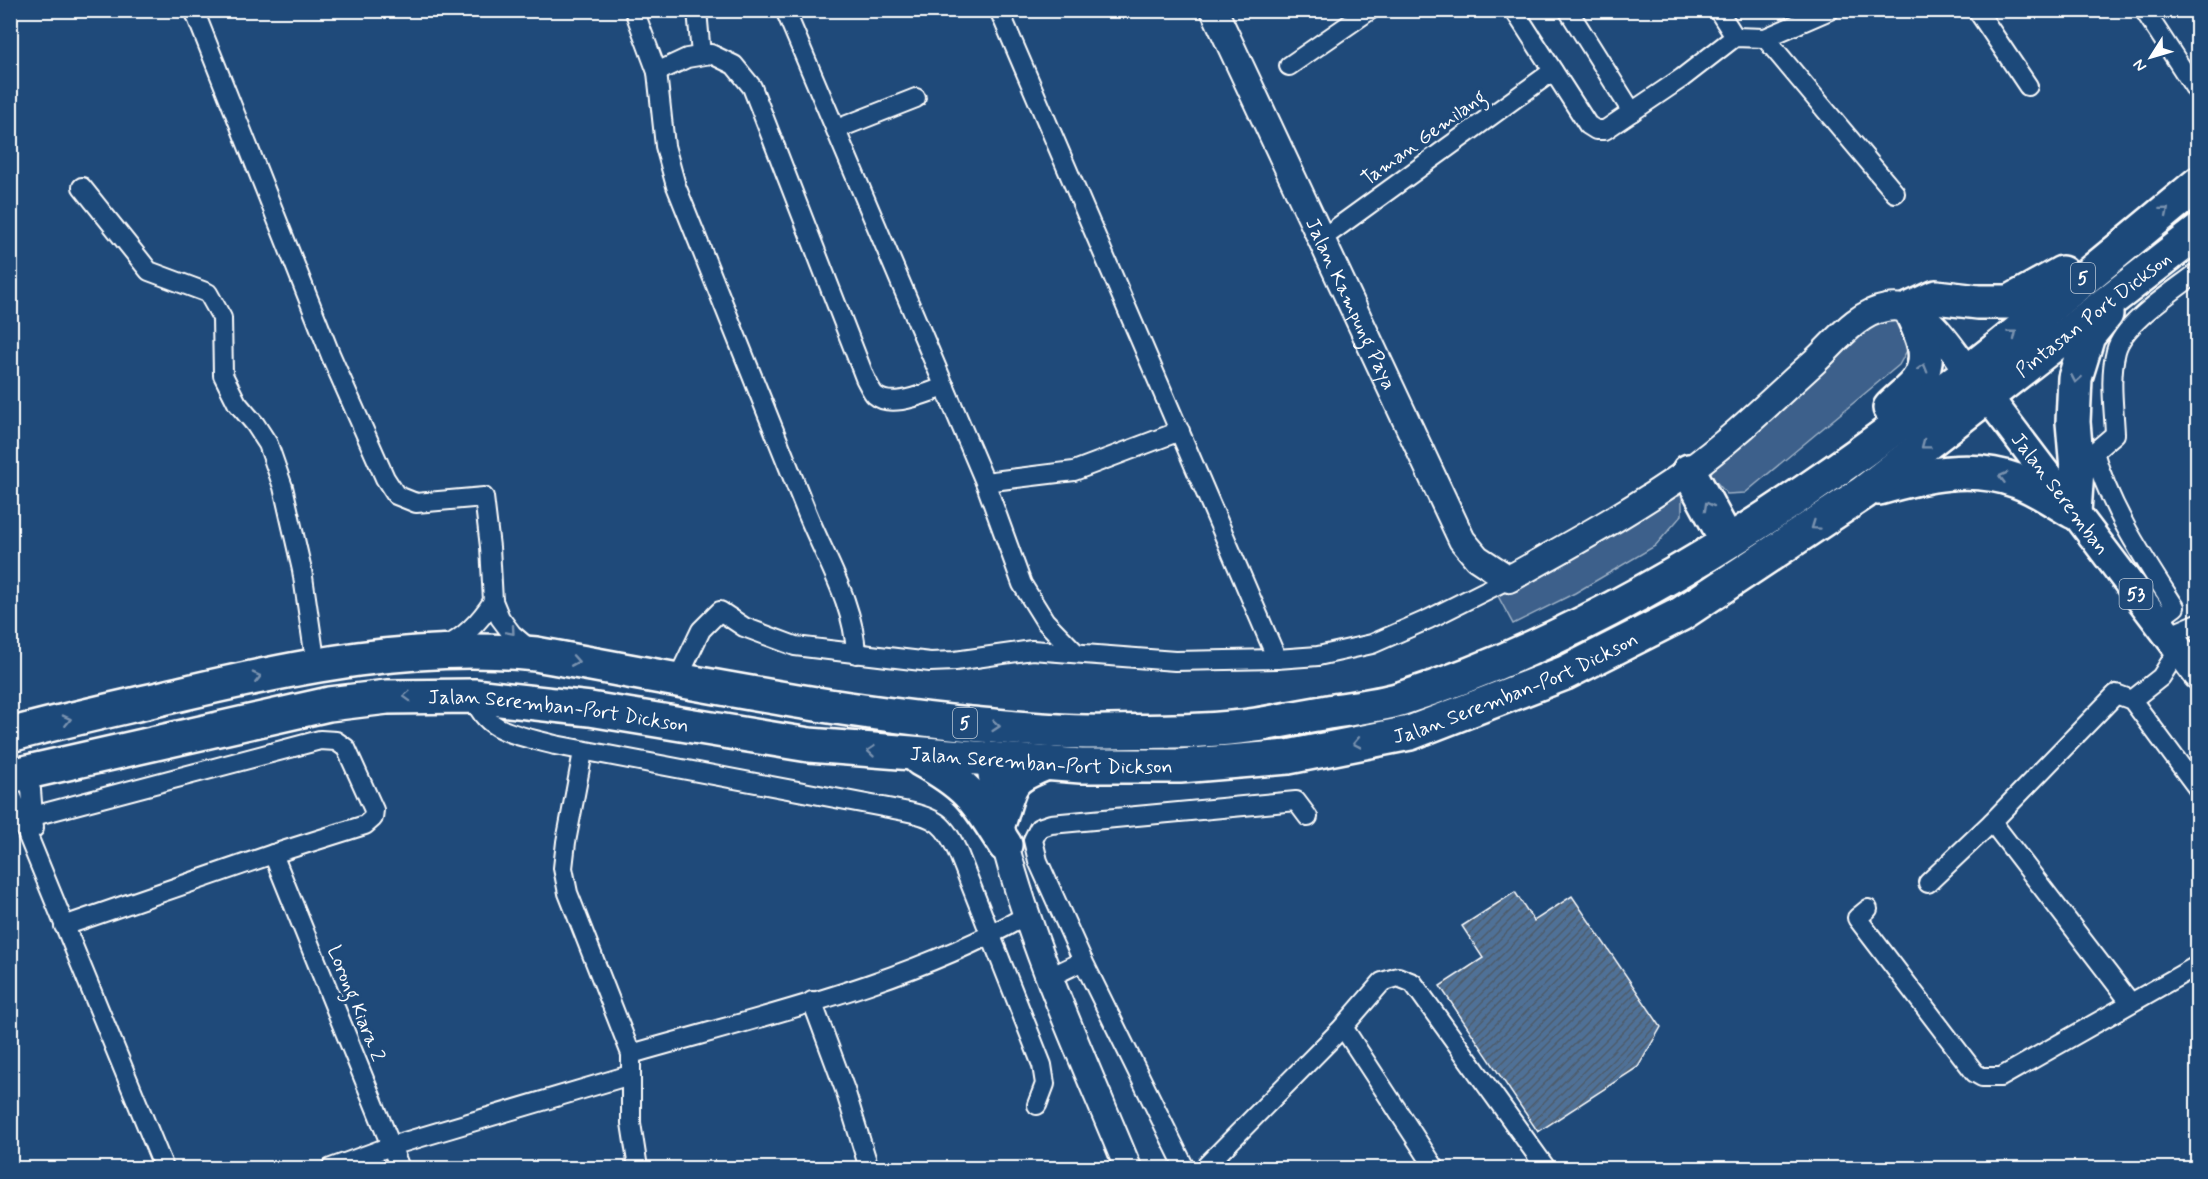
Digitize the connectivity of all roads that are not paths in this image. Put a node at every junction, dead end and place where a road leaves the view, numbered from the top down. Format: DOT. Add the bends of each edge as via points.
graph roads {
  1 [pos="194,10"];
  2 [pos="634,10"];
  3 [pos="697,10"];
  4 [pos="785,10"];
  5 [pos="999,10"];
  6 [pos="1214,10"];
  7 [pos="1370,10"];
  8 [pos="1514,10"];
  9 [pos="1568,10"];
  10 [pos="1718,10"];
  11 [pos="1830,10"];
  12 [pos="1977,10"];
  13 [pos="2144,10"];
  14 [pos="1735,37"];
  15 [pos="1766,38"];
  16 [pos="701,56"];
  17 [pos="1289,66"];
  18 [pos="1553,71"];
  19 [pos="657,72"];
  20 [pos="2028,86"];
  21 [pos="2198,93"];
  22 [pos="916,98"];
  23 [pos="1632,112"];
  24 [pos="837,129"];
  25 [pos="2198,184"];
  26 [pos="82,187"];
  27 [pos="1895,193"];
  28 [pos="2198,232"];
  29 [pos="2136,236"];
  30 [pos="1320,240"];
  31 [pos="2194,283"];
  32 [pos="2123,292"];
  33 [pos="1910,309"];
  34 [pos="1968,370"];
  35 [pos="945,387"];
  36 [pos="1989,397"];
  37 [pos="1180,431"];
  38 [pos="1865,448"];
  39 [pos="1689,471"];
  40 [pos="985,482"];
  41 [pos="1863,493"];
  42 [pos="2074,512"];
  43 [pos="1727,541"];
  44 [pos="1509,579"];
  45 [pos="493,601"];
  46 [pos="2198,623"];
  47 [pos="2167,635"];
  48 [pos="432,652"];
  49 [pos="1076,653"];
  50 [pos="536,654"];
  51 [pos="856,654"];
  52 [pos="1277,659"];
  53 [pos="316,666"];
  54 [pos="2198,675"];
  55 [pos="677,680"];
  56 [pos="474,696"];
  57 [pos="780,698"];
  58 [pos="2132,700"];
  59 [pos="10,735"];
  60 [pos="583,752"];
  61 [pos="912,755"];
  62 [pos="988,759"];
  63 [pos="1047,763"];
  64 [pos="14,774"];
  65 [pos="2198,789"];
  66 [pos="1308,817"];
  67 [pos="28,818"];
  68 [pos="1992,822"];
  69 [pos="1002,832"];
  70 [pos="273,854"];
  71 [pos="1928,883"];
  72 [pos="1868,909"];
  73 [pos="1029,914"];
  74 [pos="64,926"];
  75 [pos="991,936"];
  76 [pos="1083,961"];
  77 [pos="2198,965"];
  78 [pos="1050,976"];
  79 [pos="812,1002"];
  80 [pos="2130,1002"];
  81 [pos="1343,1027"];
  82 [pos="630,1054"];
  83 [pos="630,1075"];
  84 [pos="1037,1105"];
  85 [pos="391,1146"];
  86 [pos="1224,1161"];
  87 [pos="864,1167"];
  88 [pos="164,1168"];
  89 [pos="331,1168"];
  90 [pos="400,1168"];
  91 [pos="638,1168"];
  92 [pos="1128,1168"];
  93 [pos="1185,1168"];
  94 [pos="1204,1168"];
  95 [pos="1435,1168"];
  96 [pos="1546,1168"];
  1 -- 45 [label="street" via="331,356 385,478 396,495 416,503 484,497"];
  2 -- 19 [label="street"];
  3 -- 16 [label="street"];
  4 -- 24 [label="street"];
  5 -- 37 [label="street"];
  6 -- 30 [label="street, Jalan Kampung Paya"];
  7 -- 17 [label="street"];
  8 -- 18 [label="street"];
  9 -- 23 [label="street"];
  10 -- 14 [label="street"];
  11 -- 15 [label="street"];
  12 -- 20 [label="street"];
  13 -- 21 [label="street"];
  14 -- 15 [label="street"];
  14 -- 23 [label="street"];
  15 -- 27 [label="street"];
  16 -- 19 [label="street"];
  16 -- 35 [label="street" via="711,54 734,65 752,87 874,394 885,401 902,400"];
  18 -- 23 [label="street" via="1588,125 1596,130 1605,130"];
  18 -- 30 [label="street, Taman Gemilang"];
  19 -- 51 [label="street" via="665,146 676,186 815,533 844,592 855,632"];
  22 -- 24 [label="street"];
  24 -- 35 [label="street"];
  29 -- 25 [label="highway, Pintasan Port Dickson / 5, one-way"];
  26 -- 53 [label="street" via="149,271 208,293 222,318 223,375 237,403 268,444 283,487 302,570"];
  28 -- 32 [label="highway, Pintasan Port Dickson / 5"];
  29 -- 33 [label="highway" via="2082,260 2010,302 1936,297"];
  34 -- 29 [label="highway, Pintasan Port Dickson / 5, one-way"];
  30 -- 44 [label="street, Jalan Kampung Paya" via="1462,540 1477,558"];
  31 -- 47 [label="street" via="2128,329 2116,350 2113,374 2115,434 2094,452 2123,526 2175,608"];
  32 -- 36 [label="highway, Pintasan Port Dickson / 5"];
  32 -- 42 [label="highway, one-way" via="2088,336 2075,378"];
  33 -- 34 [label="street" via="1929,321"];
  38 -- 33 [label="highway, one-way" via="1875,424 1920,378 1926,360 1925,341"];
  33 -- 39 [label="street" via="1885,308 1855,323"];
  34 -- 36 [label="main road, Jalan Seremban / 53"];
  34 -- 38 [label="highway, Jalan Seremban-Port Dickson / 5"];
  35 -- 40 [label="street"];
  36 -- 41 [label="highway, Jalan Seremban-Port Dickson / 5, one-way"];
  36 -- 42 [label="main road, Jalan Seremban / 53"];
  37 -- 40 [label="street" via="1074,471"];
  37 -- 52 [label="street"];
  38 -- 43 [label="highway, Jalan Seremban-Port Dickson / 5"];
  43 -- 39 [label="highway, one-way"];
  39 -- 44 [label="street" via="1641,504"];
  40 -- 49 [label="street" via="1022,584 1045,621"];
  42 -- 41 [label="highway, one-way" via="2018,481 1992,474 1957,472 1915,478"];
  41 -- 63 [label="highway, Jalan Seremban-Port Dickson / 5, one-way" via="1681,614 1565,673 1410,733 1288,757 1191,765"];
  42 -- 47 [label="main road, Jalan Seremban / 53"];
  57 -- 43 [label="highway, Jalan Seremban-Port Dickson / 5, one-way" via="913,718 1020,728 1105,732 1251,726 1396,700 1530,650 1624,603"];
  44 -- 52 [label="street" via="1372,644 1318,656"];
  45 -- 48 [label="street" via="456,642"];
  45 -- 50 [label="street, one-way" via="512,634"];
  46 -- 47 [label="street"];
  47 -- 54 [label="main road, Jalan Seremban / 53"];
  47 -- 58 [label="street" via="2161,677"];
  48 -- 50 [label="highway, Jalan Seremban-Port Dickson / 5" via="498,650"];
  48 -- 53 [label="highway, Jalan Seremban-Port Dickson / 5" via="375,655"];
  49 -- 51 [label="street" via="1032,650 930,662"];
  49 -- 52 [label="street" via="1175,661"];
  50 -- 55 [label="highway, Jalan Seremban-Port Dickson / 5, one-way"];
  51 -- 55 [label="street" via="795,646 744,627 720,611 701,630"];
  59 -- 53 [label="highway, Jalan Seremban-Port Dickson / 5, one-way"];
  55 -- 57 [label="highway, Jalan Seremban-Port Dickson / 5"];
  56 -- 60 [label="street" via="478,712 487,722"];
  61 -- 56 [label="highway, Jalan Seremban-Port Dickson / 5, one-way" via="809,746 590,709"];
  56 -- 64 [label="highway, Jalan Seremban-Port Dickson / 5, one-way" via="387,697 329,704"];
  57 -- 62 [label="highway" via="804,713 965,739 981,748"];
  58 -- 65 [label="street"];
  58 -- 68 [label="street" via="2116,694"];
  60 -- 75 [label="street" via="926,815 941,824 952,838"];
  60 -- 82 [label="street" via="563,868 568,893"];
  61 -- 62 [label="highway, Jalan Seremban-Port Dickson / 5"];
  61 -- 69 [label="highway" via="952,776 969,790"];
  62 -- 63 [label="highway, Jalan Seremban-Port Dickson / 5"];
  62 -- 69 [label="street"];
  63 -- 69 [label="highway" via="1022,773 1010,783"];
  64 -- 67 [label="street"];
  64 -- 67 [label="street" via="31,790"];
  66 -- 76 [label="street" via="1296,801 1039,828 1034,840 1038,861"];
  67 -- 70 [label="street" via="320,740 336,741 346,748 374,810 373,818 365,825"];
  67 -- 74 [label="street" via="33,851"];
  68 -- 71 [label="street"];
  68 -- 80 [label="street"];
  69 -- 73 [label="street"];
  70 -- 74 [label="street"];
  70 -- 85 [label="street, Lorong Kiara 2"];
  72 -- 80 [label="street" via="1857,918 1975,1073 1982,1077 2001,1077"];
  73 -- 75 [label="street"];
  73 -- 78 [label="street"];
  74 -- 88 [label="street"];
  75 -- 79 [label="street"];
  75 -- 84 [label="street" via="1042,1065 1045,1084"];
  76 -- 78 [label="street"];
  76 -- 93 [label="street"];
  77 -- 80 [label="street"];
  78 -- 92 [label="street"];
  79 -- 82 [label="street"];
  79 -- 87 [label="street" via="845,1090"];
  81 -- 86 [label="street"];
  81 -- 95 [label="street"];
  81 -- 96 [label="street" via="1382,982 1398,977 1413,983"];
  82 -- 83 [label="street"];
  83 -- 85 [label="street"];
  83 -- 91 [label="street" via="631,1124"];
  85 -- 89 [label="street"];
  85 -- 90 [label="street, Lorong Kiara 2"];
  86 -- 94 [label="street"];
}
